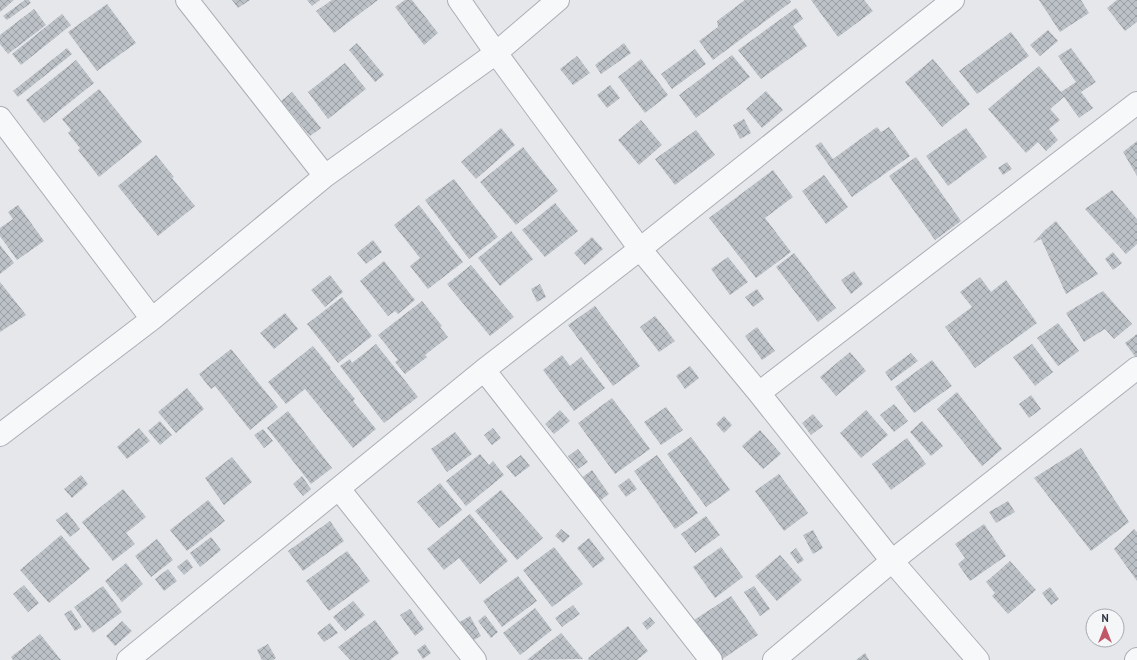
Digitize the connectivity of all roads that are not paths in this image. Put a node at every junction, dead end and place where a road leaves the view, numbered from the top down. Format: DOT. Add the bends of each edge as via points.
graph roads {
  1 [pos="187,0"];
  2 [pos="459,0"];
  3 [pos="558,0"];
  4 [pos="953,0"];
  5 [pos="496,53"];
  6 [pos="1137,103"];
  7 [pos="4,130"];
  8 [pos="325,176"];
  9 [pos="640,249"];
  10 [pos="152,319"];
  11 [pos="1137,368"];
  12 [pos="484,370"];
  13 [pos="759,393"];
  14 [pos="0,435"];
  15 [pos="339,489"];
  16 [pos="892,562"];
  17 [pos="128,660"];
  18 [pos="475,660"];
  19 [pos="711,660"];
  20 [pos="774,660"];
  21 [pos="978,660"];
  1 -- 8 [label="street"];
  2 -- 5 [label="street"];
  3 -- 5 [label="street"];
  4 -- 9 [label="street"];
  5 -- 8 [label="street"];
  5 -- 9 [label="street"];
  6 -- 13 [label="street"];
  7 -- 10 [label="street"];
  8 -- 10 [label="street"];
  9 -- 12 [label="street"];
  9 -- 13 [label="street"];
  10 -- 14 [label="street"];
  11 -- 16 [label="street"];
  12 -- 15 [label="street"];
  12 -- 19 [label="street"];
  13 -- 16 [label="street"];
  15 -- 17 [label="street"];
  15 -- 18 [label="street"];
  16 -- 20 [label="street"];
  16 -- 21 [label="street"];
}
